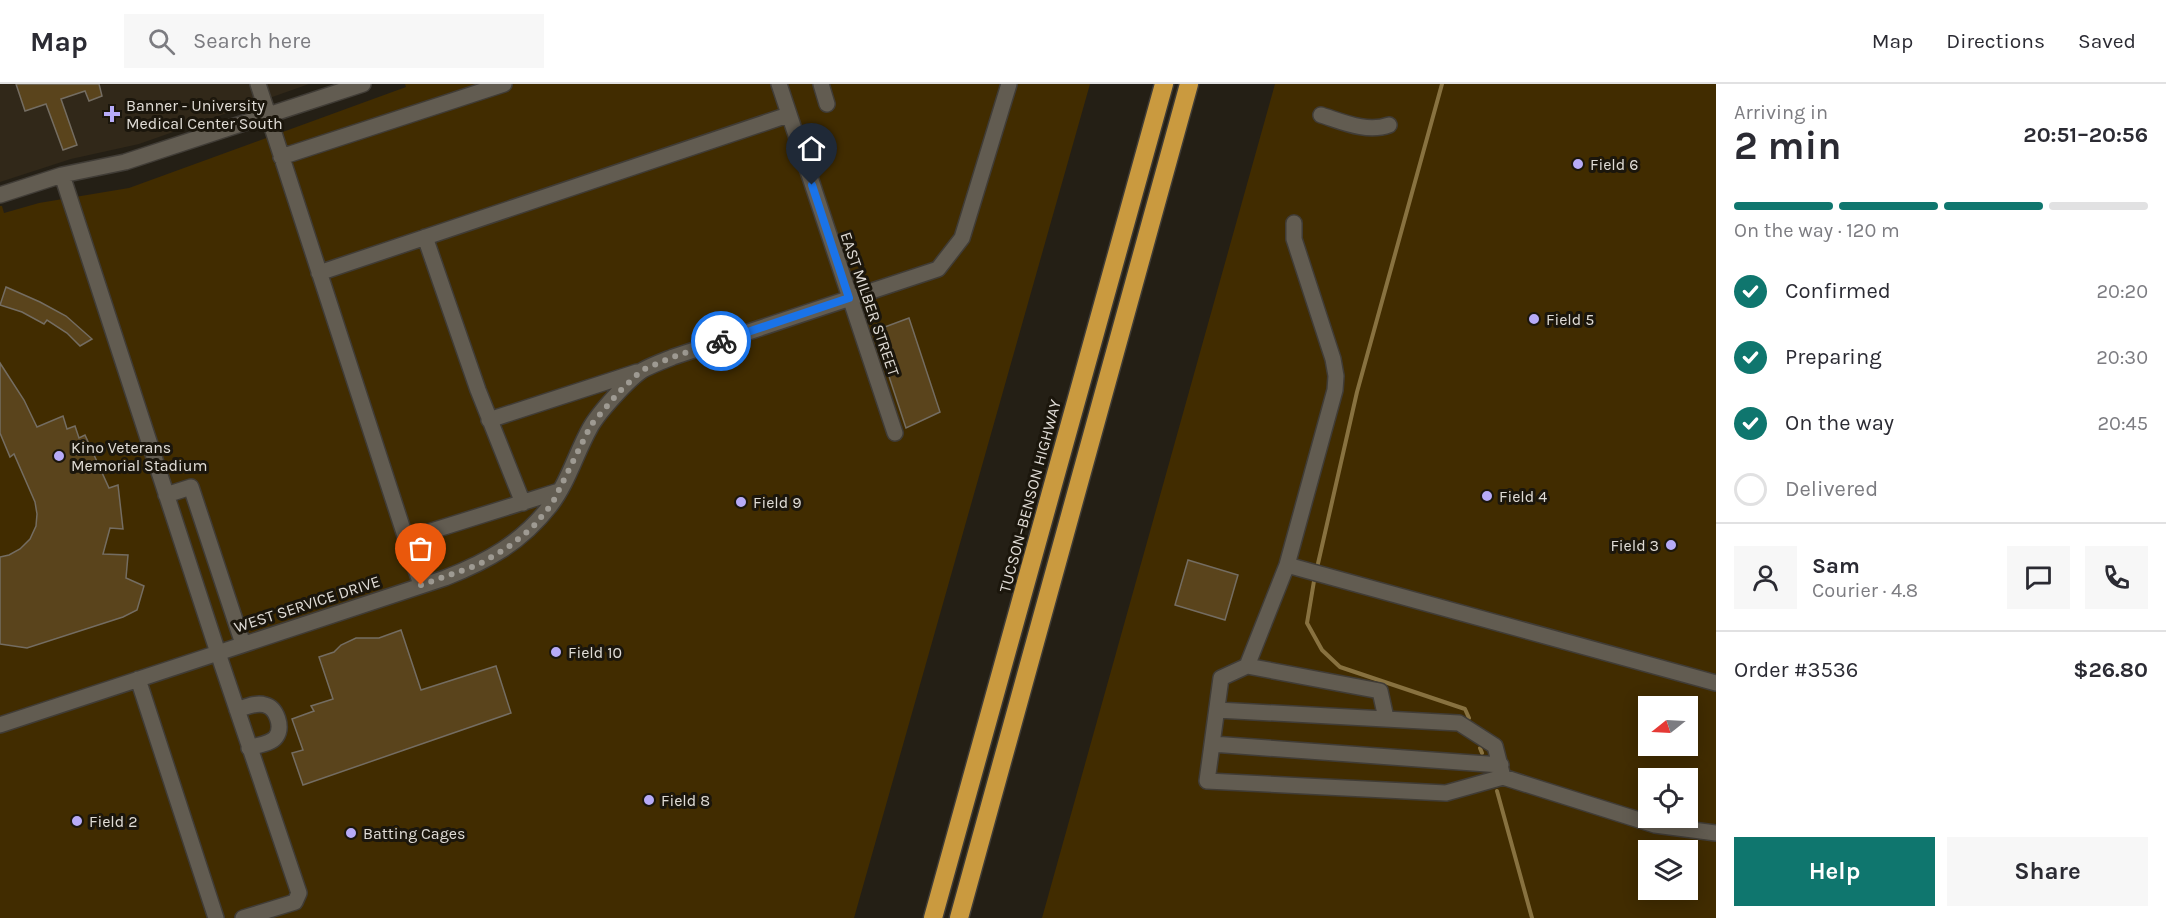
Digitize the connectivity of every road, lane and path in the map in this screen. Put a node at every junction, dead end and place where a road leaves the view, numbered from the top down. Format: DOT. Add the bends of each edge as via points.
graph roads {
  1 [pos="258,84"];
  2 [pos="363,84"];
  3 [pos="504,84"];
  4 [pos="779,84"];
  5 [pos="821,84"];
  6 [pos="1009,84"];
  7 [pos="1164,84"];
  8 [pos="1188,84"];
  9 [pos="827,104"];
  10 [pos="268,115"];
  11 [pos="788,115"];
  12 [pos="1320,115"];
  13 [pos="1389,125"];
  14 [pos="281,157"];
  15 [pos="62,175"];
  16 [pos="0,195"];
  17 [pos="1294,222"];
  18 [pos="425,237"];
  19 [pos="319,273"];
  20 [pos="849,298"];
  21 [pos="642,370"];
  22 [pos="489,420"];
  23 [pos="895,433"];
  24 [pos="559,491"];
  25 [pos="166,495"];
  26 [pos="523,503"];
  27 [pos="406,539"];
  28 [pos="1287,565"];
  29 [pos="421,585"];
  30 [pos="243,644"];
  31 [pos="218,652"];
  32 [pos="1247,666"];
  33 [pos="138,679"];
  34 [pos="1716,683"];
  35 [pos="237,710"];
  36 [pos="1216,710"];
  37 [pos="1386,718"];
  38 [pos="0,725"];
  39 [pos="1212,744"];
  40 [pos="249,748"];
  41 [pos="1502,771"];
  42 [pos="1716,833"];
  43 [pos="216,918"];
  44 [pos="243,918"];
  45 [pos="933,918"];
  46 [pos="959,918"];
  1 -- 10 [label="street"];
  2 -- 10 [label="street"];
  3 -- 14 [label="street"];
  4 -- 11 [label="street, EAST MILBER STREET"];
  5 -- 9 [label="street"];
  6 -- 20 [label="street, WEST SERVICE DRIVE" via="962,238 938,269"];
  7 -- 45 [label="highway, TUCSON–BENSON HIGHWAY"];
  8 -- 46 [label="highway"];
  10 -- 14 [label="street"];
  10 -- 15 [label="street" via="125,162"];
  11 -- 18 [label="street"];
  11 -- 20 [label="street, EAST MILBER STREET"];
  12 -- 13 [label="street" via="1369,129"];
  14 -- 19 [label="street"];
  15 -- 16 [label="street"];
  15 -- 25 [label="street"];
  17 -- 28 [label="street" via="1294,239 1336,376"];
  18 -- 19 [label="street"];
  18 -- 22 [label="street"];
  19 -- 27 [label="street"];
  20 -- 21 [label="street, WEST SERVICE DRIVE"];
  20 -- 23 [label="street, EAST MILBER STREET"];
  21 -- 22 [label="street"];
  21 -- 24 [label="street, WEST SERVICE DRIVE" via="591,425"];
  22 -- 26 [label="street"];
  24 -- 26 [label="street"];
  24 -- 29 [label="street, WEST SERVICE DRIVE" via="532,528 507,548 478,565"];
  25 -- 30 [label="street" via="191,487"];
  25 -- 31 [label="street"];
  26 -- 27 [label="street"];
  27 -- 29 [label="street"];
  28 -- 32 [label="street"];
  28 -- 34 [label="street"];
  29 -- 30 [label="street, WEST SERVICE DRIVE"];
  30 -- 31 [label="street, WEST SERVICE DRIVE"];
  31 -- 33 [label="street, WEST SERVICE DRIVE"];
  31 -- 35 [label="street"];
  32 -- 36 [label="street" via="1221,678"];
  32 -- 37 [label="street" via="1380,691"];
  33 -- 38 [label="street, WEST SERVICE DRIVE"];
  33 -- 43 [label="street"];
  35 -- 40 [label="street"];
  35 -- 40 [label="street" via="266,705 277,717 276,737"];
  36 -- 37 [label="street"];
  36 -- 39 [label="street"];
  37 -- 41 [label="street" via="1459,723 1495,746"];
  39 -- 41 [label="street"];
  39 -- 41 [label="street" via="1207,781 1446,793"];
  40 -- 44 [label="street" via="299,893 295,902"];
  41 -- 42 [label="street" via="1655,825"];
}
